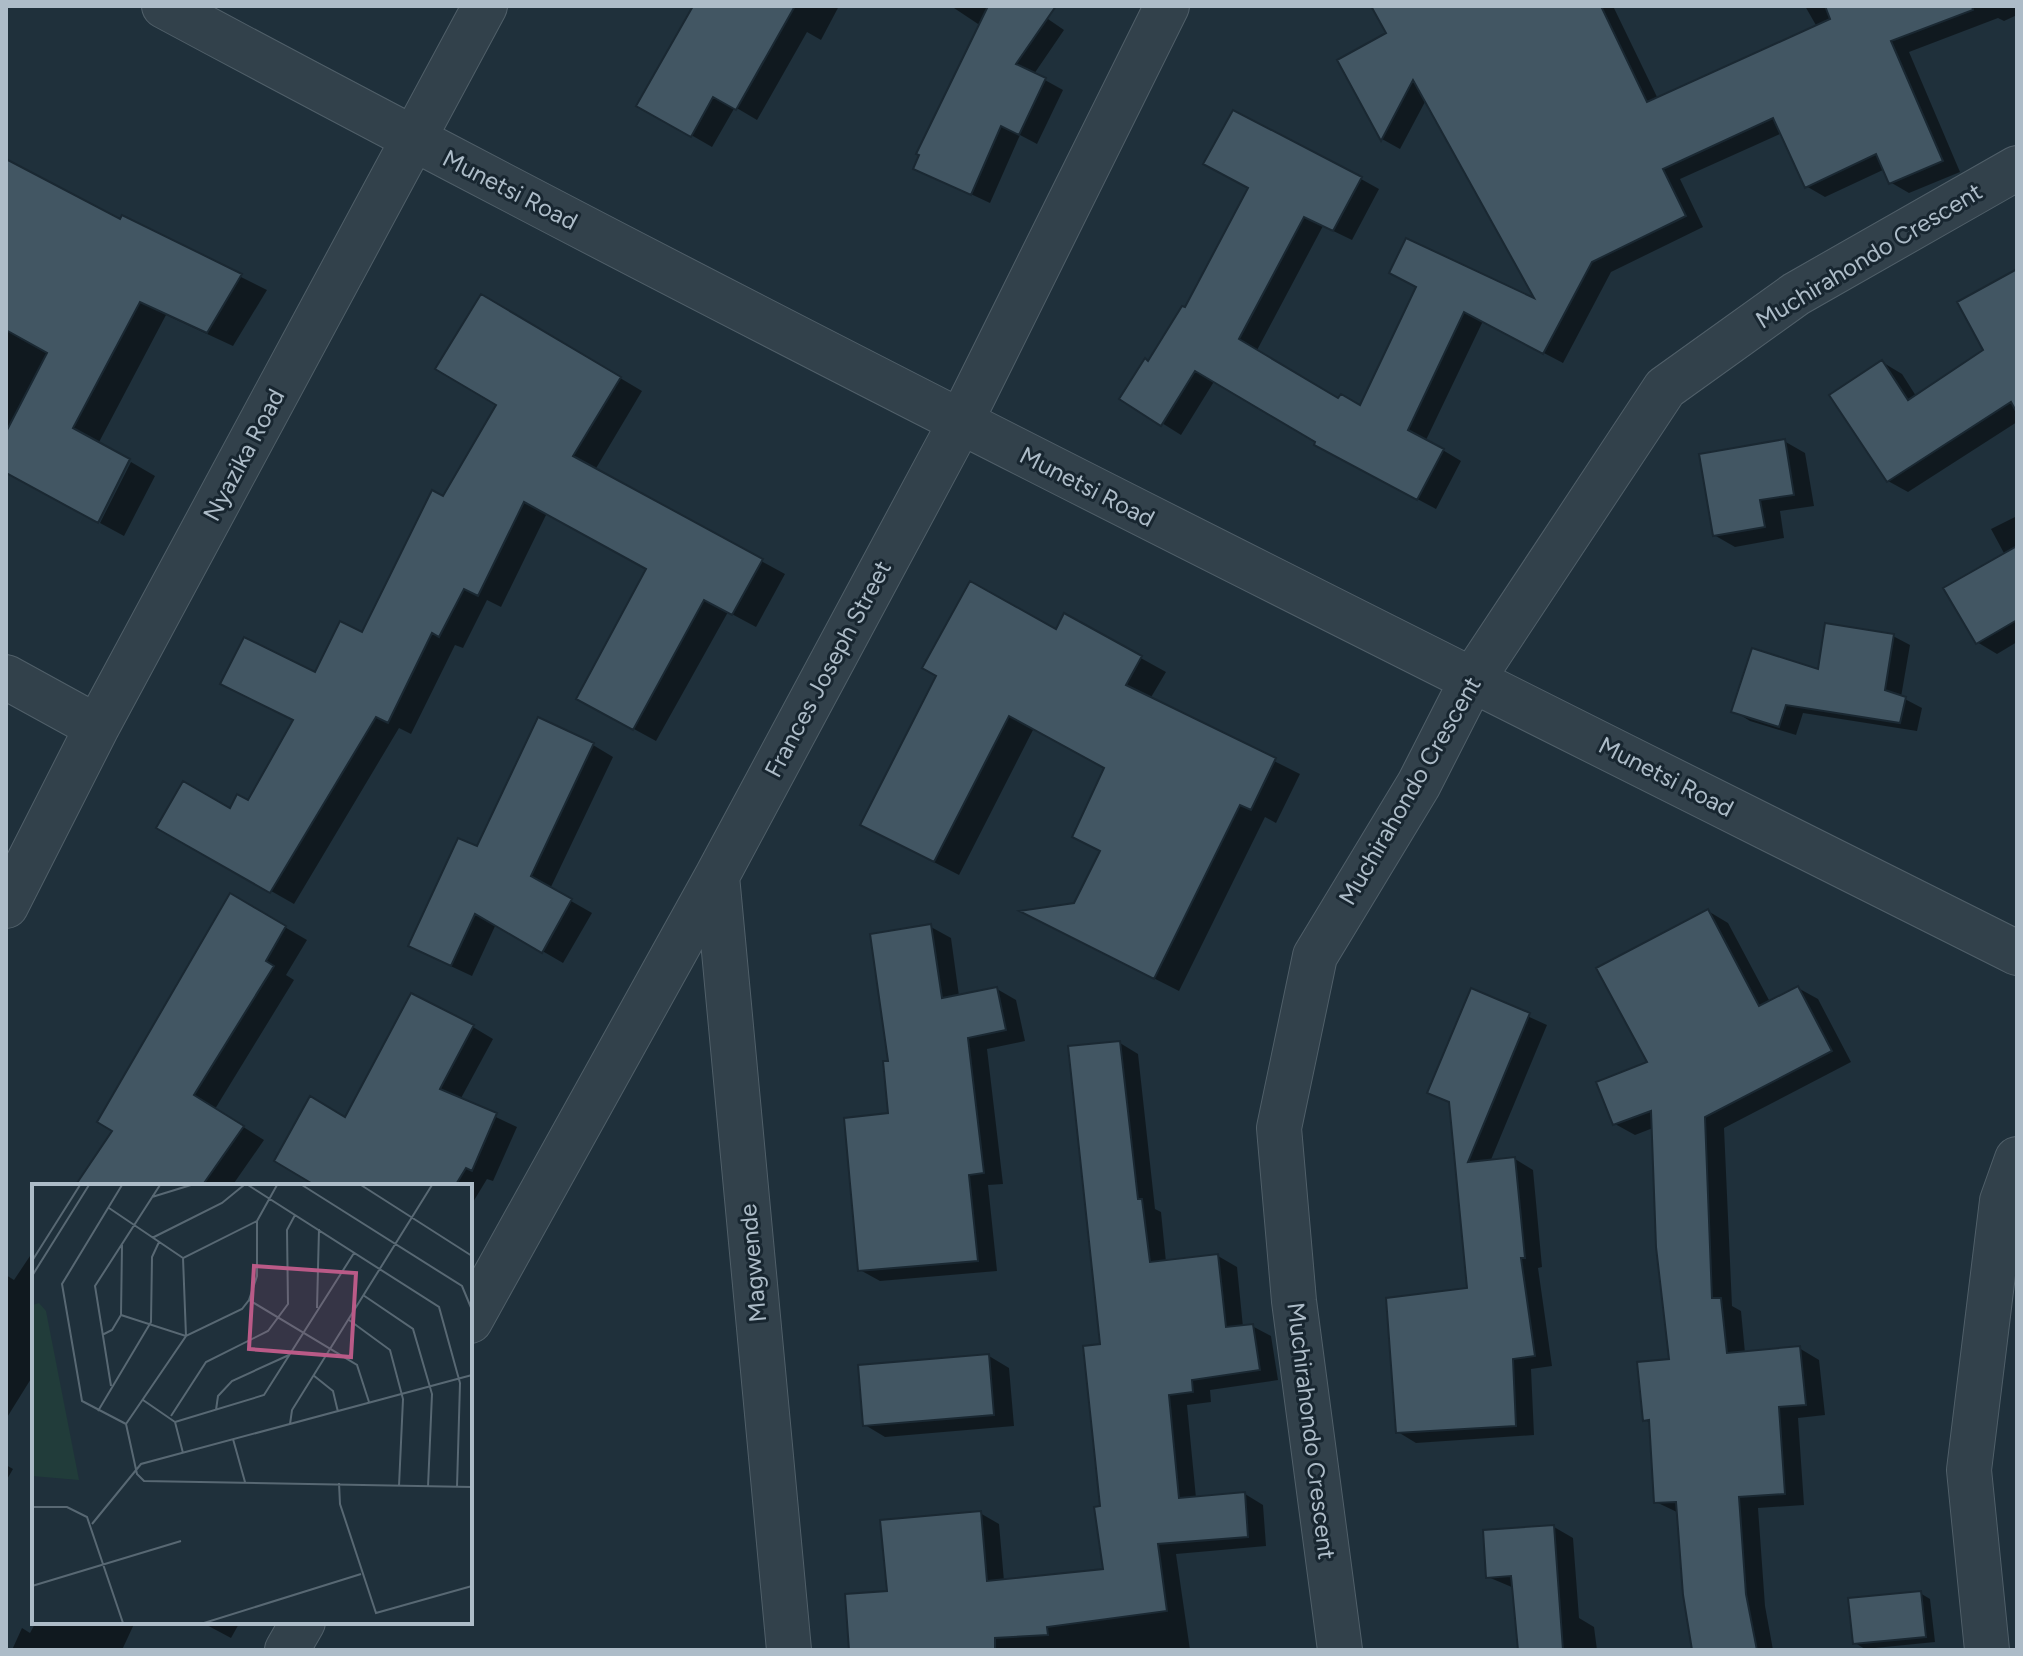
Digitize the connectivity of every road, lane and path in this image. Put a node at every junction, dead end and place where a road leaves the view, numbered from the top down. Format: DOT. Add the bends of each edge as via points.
graph roads {
  1 [pos="164,6"];
  2 [pos="485,6"];
  3 [pos="1167,6"];
  4 [pos="413,140"];
  5 [pos="2017,168"];
  6 [pos="960,423"];
  7 [pos="6,677"];
  8 [pos="1472,680"];
  9 [pos="97,727"];
  10 [pos="717,876"];
  11 [pos="6,906"];
  12 [pos="2017,953"];
  13 [pos="2017,1159"];
  14 [pos="472,1317"];
  15 [pos="302,1624"];
  16 [pos="287,1650"];
  17 [pos="789,1650"];
  18 [pos="1340,1650"];
  19 [pos="1987,1650"];
  1 -- 4 [label="street, Munetsi Road"];
  2 -- 4 [label="street, Nyazika Road"];
  3 -- 6 [label="street, Frances Joseph Street"];
  4 -- 6 [label="street, Munetsi Road"];
  4 -- 9 [label="street, Nyazika Road"];
  5 -- 8 [label="street, Muchirahondo Crescent" via="1796,294 1665,388"];
  6 -- 8 [label="street, Munetsi Road"];
  6 -- 10 [label="street, Frances Joseph Street"];
  7 -- 9 [label="street"];
  8 -- 12 [label="street, Munetsi Road"];
  8 -- 18 [label="street, Muchirahondo Crescent" via="1419,784 1315,956 1279,1128 1294,1301"];
  9 -- 11 [label="street, Nyazika Road"];
  10 -- 14 [label="street, Frances Joseph Street"];
  10 -- 17 [label="street, Magwende"];
  13 -- 19 [label="street" via="2002,1201 1969,1470"];
  15 -- 16 [label="street"];
}
